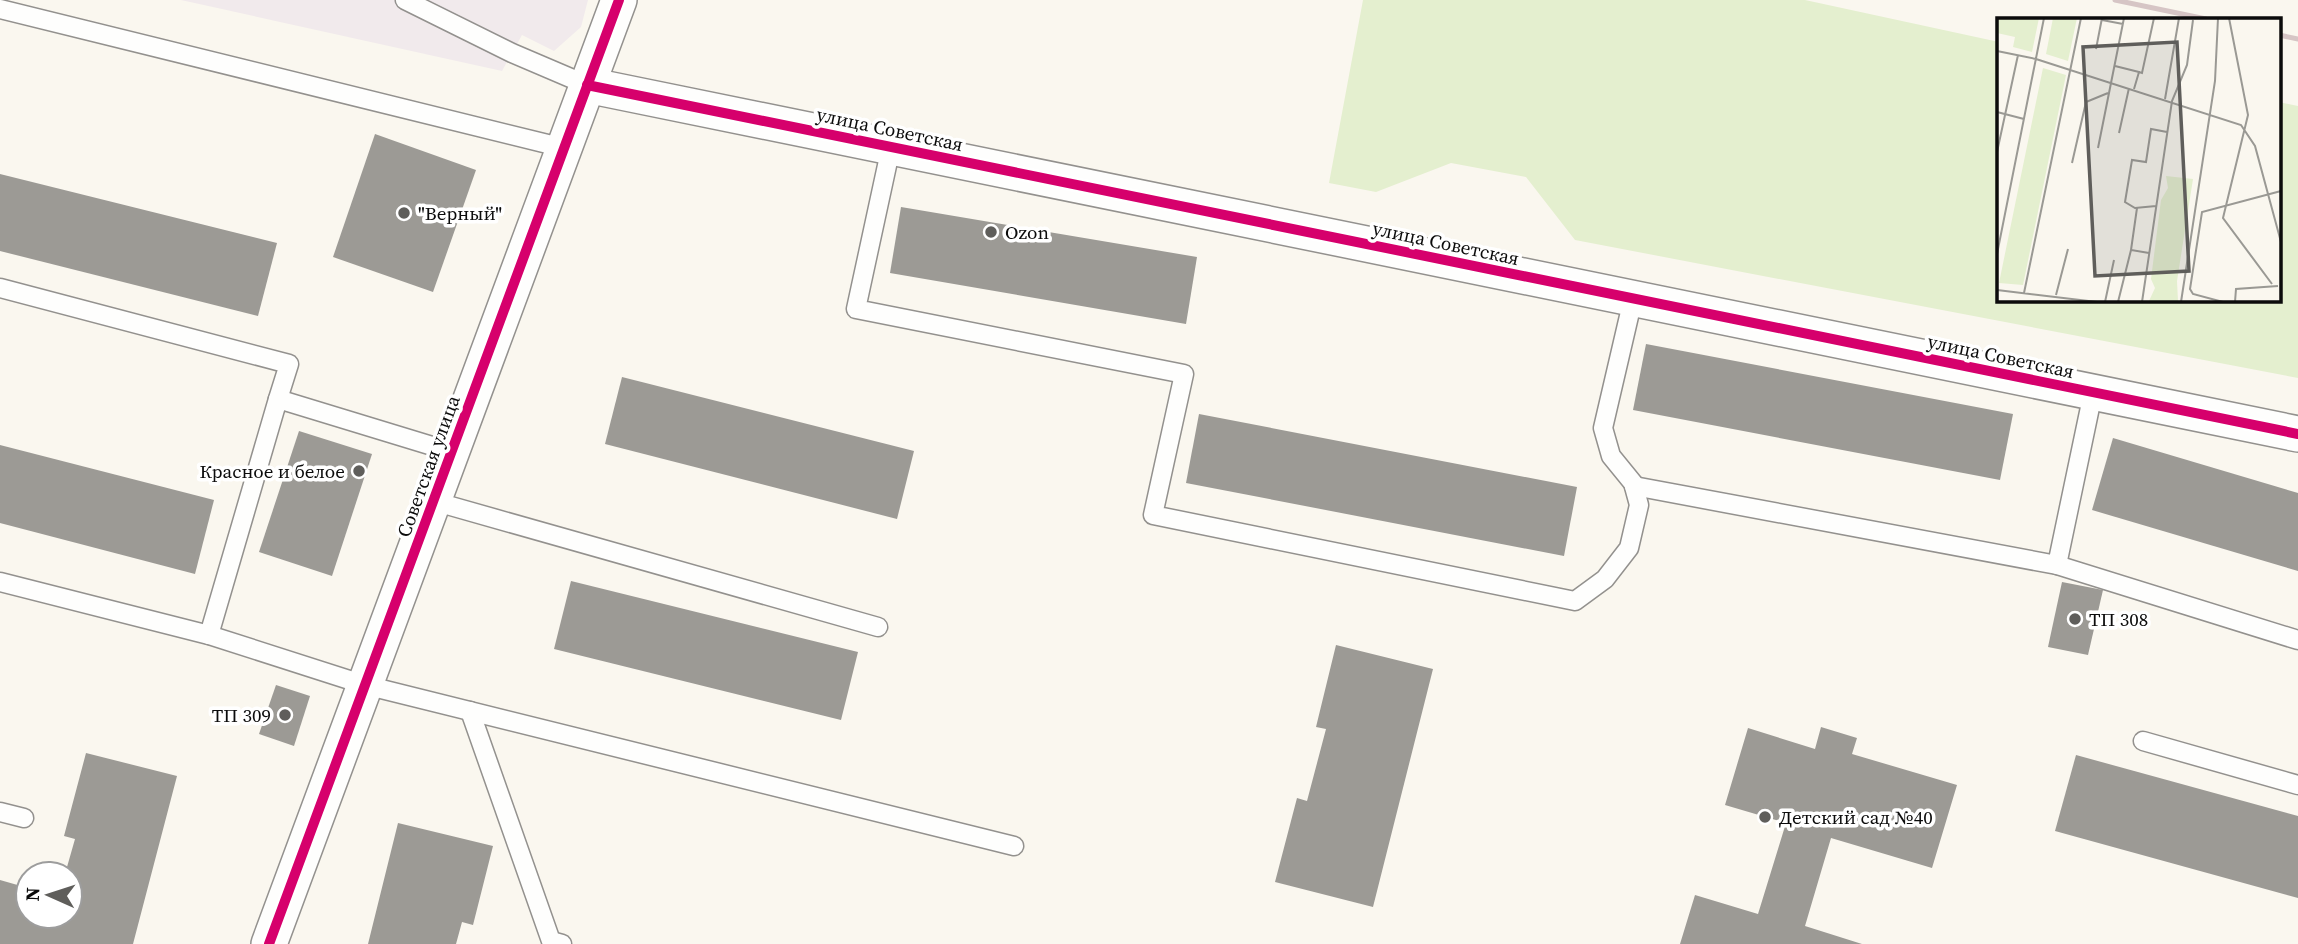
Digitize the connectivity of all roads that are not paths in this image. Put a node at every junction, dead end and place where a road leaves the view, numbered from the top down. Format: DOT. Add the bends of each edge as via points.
graph roads {
  1 [pos="405,0"];
  2 [pos="619,0"];
  3 [pos="0,9"];
  4 [pos="587,85"];
  5 [pos="891,147"];
  6 [pos="564,148"];
  7 [pos="0,288"];
  8 [pos="1633,299"];
  9 [pos="2093,393"];
  10 [pos="278,399"];
  11 [pos="2298,434"];
  12 [pos="452,452"];
  13 [pos="1634,485"];
  14 [pos="433,501"];
  15 [pos="2057,565"];
  16 [pos="0,582"];
  17 [pos="877,627"];
  18 [pos="209,635"];
  19 [pos="2298,640"];
  20 [pos="365,685"];
  21 [pos="470,711"];
  22 [pos="2143,741"];
  23 [pos="2298,785"];
  24 [pos="0,812"];
  25 [pos="24,818"];
  26 [pos="1014,846"];
  27 [pos="269,944"];
  28 [pos="562,944"];
  1 -- 4 [label="lane"];
  2 -- 4 [label="street, Советская улица"];
  3 -- 6 [label="lane"];
  4 -- 5 [label="street, улица Советская"];
  4 -- 6 [label="street, Советская улица"];
  5 -- 8 [label="street, улица Советская"];
  5 -- 13 [label="lane" via="856,309 1184,374 1153,516 1575,600 1605,579 1629,548 1639,505"];
  6 -- 12 [label="street, Советская улица"];
  7 -- 10 [label="lane" via="289,364"];
  8 -- 9 [label="street, улица Советская"];
  8 -- 13 [label="lane" via="1603,428 1611,456"];
  9 -- 11 [label="street, улица Советская"];
  9 -- 15 [label="lane"];
  10 -- 12 [label="lane"];
  10 -- 18 [label="lane"];
  12 -- 14 [label="street, Советская улица"];
  13 -- 15 [label="lane"];
  14 -- 17 [label="lane"];
  14 -- 20 [label="street, Советская улица"];
  15 -- 19 [label="lane"];
  16 -- 18 [label="lane"];
  18 -- 20 [label="lane"];
  20 -- 21 [label="lane"];
  20 -- 27 [label="street, Советская улица"];
  21 -- 26 [label="lane"];
  21 -- 28 [label="lane" via="551,941"];
  22 -- 23 [label="lane"];
  24 -- 25 [label="lane"];
}
